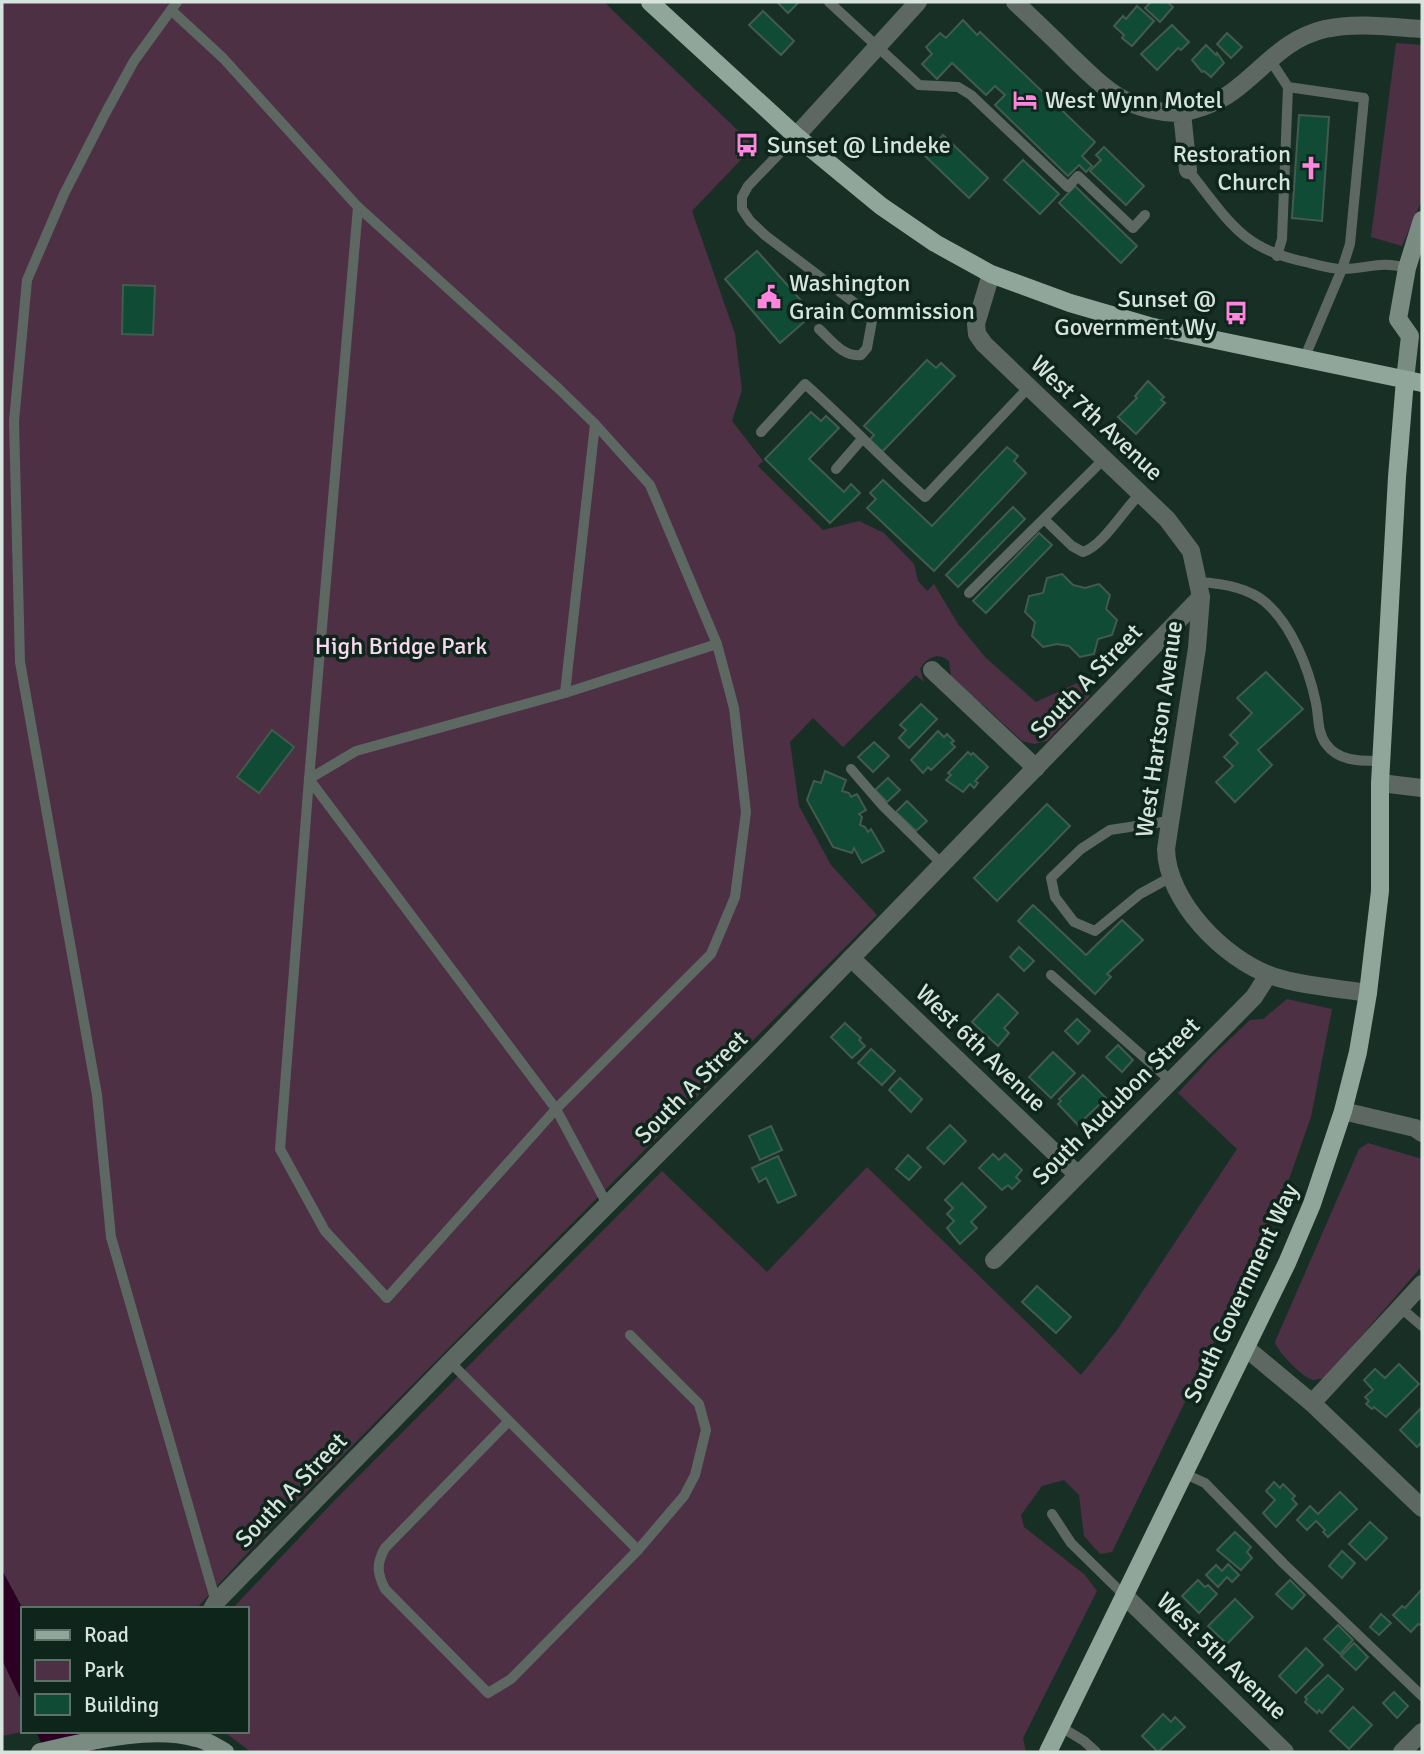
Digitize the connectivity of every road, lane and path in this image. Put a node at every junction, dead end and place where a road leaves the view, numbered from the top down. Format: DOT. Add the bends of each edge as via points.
graph roads {
  1 [pos="650,2"];
  2 [pos="830,2"];
  3 [pos="918,2"];
  4 [pos="1015,2"];
  5 [pos="174,6"];
  6 [pos="1422,29"];
  7 [pos="877,46"];
  8 [pos="1269,58"];
  9 [pos="1288,86"];
  10 [pos="1182,113"];
  11 [pos="796,136"];
  12 [pos="1188,170"];
  13 [pos="358,207"];
  14 [pos="1145,215"];
  15 [pos="1422,220"];
  16 [pos="1277,256"];
  17 [pos="1407,268"];
  18 [pos="1342,269"];
  19 [pos="991,274"];
  20 [pos="819,329"];
  21 [pos="1416,333"];
  22 [pos="1304,359"];
  23 [pos="1414,381"];
  24 [pos="1029,387"];
  25 [pos="595,424"];
  26 [pos="761,432"];
  27 [pos="862,439"];
  28 [pos="1105,458"];
  29 [pos="836,470"];
  30 [pos="1141,493"];
  31 [pos="1044,519"];
  32 [pos="1200,589"];
  33 [pos="969,593"];
  34 [pos="717,644"];
  35 [pos="932,670"];
  36 [pos="565,693"];
  37 [pos="1381,761"];
  38 [pos="1036,768"];
  39 [pos="851,769"];
  40 [pos="309,779"];
  41 [pos="1380,783"];
  42 [pos="1422,788"];
  43 [pos="1169,821"];
  44 [pos="942,864"];
  45 [pos="1171,877"];
  46 [pos="851,958"];
  47 [pos="1051,975"];
  48 [pos="1268,975"];
  49 [pos="1368,993"];
  50 [pos="1171,1081"];
  51 [pos="556,1109"];
  52 [pos="1343,1111"];
  53 [pos="1422,1133"];
  54 [pos="1077,1174"];
  55 [pos="608,1206"];
  56 [pos="994,1260"];
  57 [pos="1422,1284"];
  58 [pos="1401,1308"];
  59 [pos="1422,1326"];
  60 [pos="630,1335"];
  61 [pos="1246,1348"];
  62 [pos="450,1362"];
  63 [pos="1312,1403"];
  64 [pos="509,1422"];
  65 [pos="1183,1473"];
  66 [pos="1422,1508"];
  67 [pos="1052,1514"];
  68 [pos="638,1550"];
  69 [pos="1124,1595"];
  70 [pos="214,1605"];
  71 [pos="1422,1696"];
  72 [pos="1061,1727"];
  73 [pos="1422,1732"];
  74 [pos="161,1733"];
  75 [pos="176,1733"];
  76 [pos="40,1752"];
  77 [pos="225,1752"];
  78 [pos="1048,1752"];
  79 [pos="1096,1752"];
  80 [pos="1285,1752"];
  81 [pos="1402,1752"];
  1 -- 11 [label="main road"];
  2 -- 7 [label="lane"];
  3 -- 7 [label="street"];
  4 -- 10 [label="street" via="1107,91 1140,108"];
  5 -- 13 [label="lane"];
  5 -- 70 [label="lane" via="134,61 106,112 27,280 14,421 20,662 97,1095 111,1237"];
  6 -- 8 [label="street" via="1324,29"];
  7 -- 11 [label="street"];
  7 -- 14 [label="lane" via="919,85 958,87 971,95 1068,187 1078,176 1133,228"];
  8 -- 9 [label="lane"];
  8 -- 10 [label="street" via="1230,93"];
  9 -- 16 [label="lane" via="1282,239"];
  9 -- 18 [label="lane" via="1364,98 1350,244"];
  10 -- 12 [label="street"];
  11 -- 19 [label="main road" via="881,206"];
  11 -- 20 [label="lane" via="748,186 742,209 765,236 868,313 872,321 867,348 861,355 844,352"];
  12 -- 16 [label="lane" via="1235,229"];
  13 -- 25 [label="lane"];
  13 -- 40 [label="lane"];
  15 -- 17 [label="main road"];
  16 -- 18 [label="lane"];
  17 -- 18 [label="lane" via="1374,264"];
  17 -- 21 [label="main road" via="1398,320"];
  18 -- 22 [label="lane"];
  19 -- 22 [label="main road" via="1149,327"];
  19 -- 24 [label="street, West 7th Avenue" via="977,334"];
  21 -- 23 [label="main road"];
  22 -- 23 [label="main road"];
  23 -- 37 [label="main road, South Government Way" via="1397,477"];
  24 -- 27 [label="lane" via="925,497"];
  24 -- 28 [label="street, West 7th Avenue"];
  25 -- 34 [label="lane" via="650,485"];
  25 -- 36 [label="lane"];
  26 -- 27 [label="lane" via="805,384"];
  27 -- 29 [label="lane"];
  28 -- 30 [label="street, West 7th Avenue"];
  28 -- 31 [label="lane"];
  30 -- 31 [label="lane" via="1104,538 1083,552"];
  30 -- 32 [label="street, West 7th Avenue" via="1191,551"];
  31 -- 33 [label="lane"];
  32 -- 37 [label="lane" via="1218,583 1265,602 1296,645 1326,744 1341,757"];
  32 -- 38 [label="street, South A Street"];
  32 -- 43 [label="street, West Hartson Avenue" via="1197,648"];
  34 -- 36 [label="lane"];
  34 -- 51 [label="lane" via="734,708 746,812 735,897 710,954"];
  35 -- 38 [label="street"];
  36 -- 40 [label="lane" via="356,751"];
  37 -- 41 [label="main road, South Government Way"];
  38 -- 44 [label="street, South A Street"];
  39 -- 44 [label="lane"];
  40 -- 51 [label="lane"];
  40 -- 51 [label="lane" via="280,1150 325,1231 387,1298"];
  41 -- 42 [label="street"];
  41 -- 49 [label="main road, South Government Way" via="1380,891"];
  43 -- 45 [label="street, West Hartson Avenue" via="1166,849"];
  43 -- 45 [label="lane" via="1110,830 1081,849 1051,878 1055,897 1074,922 1095,932 1140,894"];
  44 -- 46 [label="street, South A Street"];
  45 -- 48 [label="street, West Hartson Avenue" via="1202,925 1246,963"];
  46 -- 54 [label="street, West 6th Avenue"];
  46 -- 55 [label="street, South A Street"];
  47 -- 50 [label="lane"];
  48 -- 49 [label="street, West Hartson Avenue"];
  48 -- 50 [label="street, South Audubon Street" via="1259,992"];
  49 -- 52 [label="main road, South Government Way"];
  50 -- 54 [label="street, South Audubon Street"];
  51 -- 55 [label="lane"];
  52 -- 53 [label="street"];
  52 -- 61 [label="main road, South Government Way" via="1312,1204"];
  54 -- 56 [label="street, South Audubon Street"];
  55 -- 62 [label="street, South A Street"];
  57 -- 58 [label="street"];
  58 -- 59 [label="lane"];
  58 -- 63 [label="street"];
  60 -- 68 [label="lane" via="699,1404 706,1430 695,1475 684,1496"];
  61 -- 63 [label="street"];
  61 -- 65 [label="main road, South Government Way"];
  62 -- 64 [label="lane"];
  62 -- 70 [label="street, South A Street"];
  63 -- 66 [label="street"];
  64 -- 68 [label="lane"];
  64 -- 68 [label="lane" via="385,1548 377,1562 385,1589 488,1693 511,1679"];
  65 -- 69 [label="main road, South Government Way"];
  65 -- 71 [label="lane" via="1205,1483"];
  67 -- 69 [label="lane" via="1071,1543"];
  69 -- 72 [label="main road, South Government Way"];
  69 -- 80 [label="street, West 5th Avenue"];
  72 -- 78 [label="main road, South Government Way"];
  72 -- 79 [label="lane"];
  73 -- 81 [label="street"];
  74 -- 76 [label="main road"];
  75 -- 77 [label="main road"];
}
